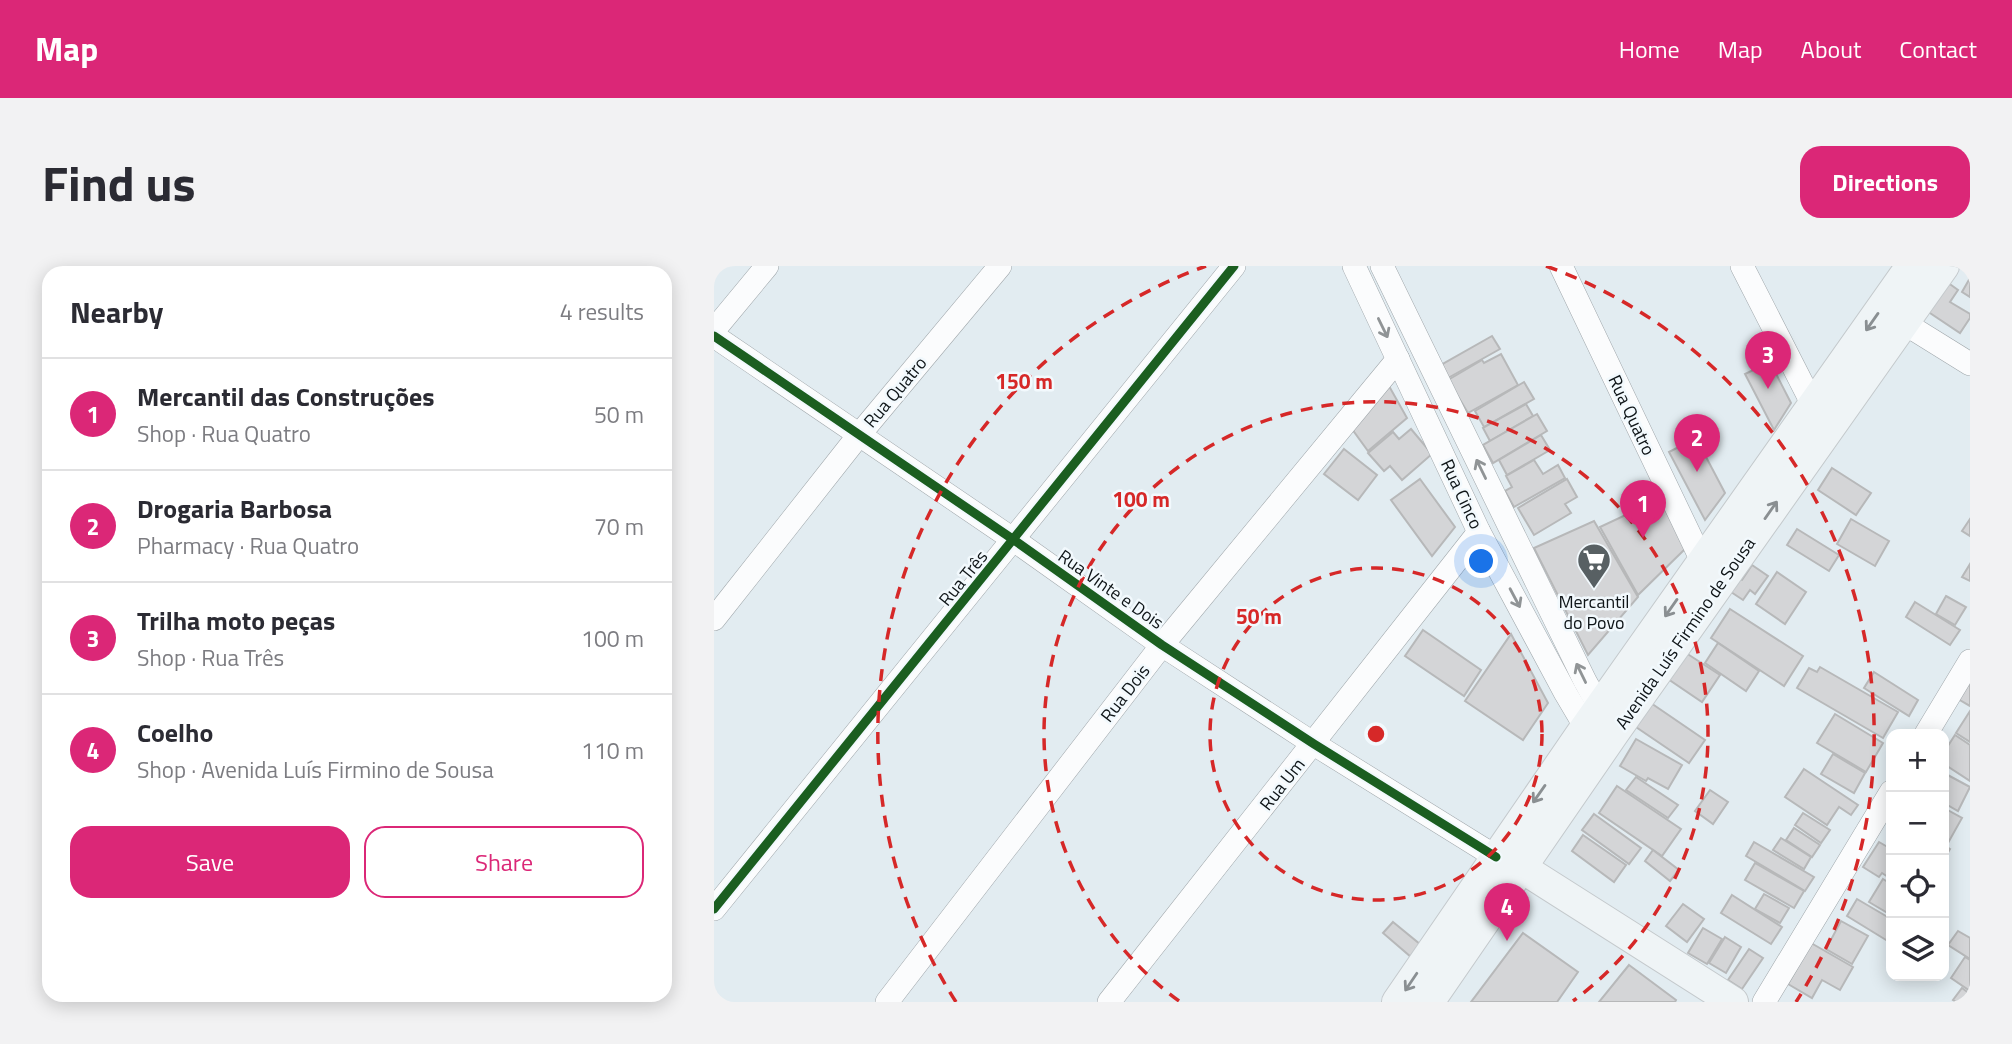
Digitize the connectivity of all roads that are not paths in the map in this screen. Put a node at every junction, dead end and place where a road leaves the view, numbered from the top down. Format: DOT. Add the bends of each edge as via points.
graph roads {
  1 [pos="767,266"];
  2 [pos="1000,266"];
  3 [pos="1234,266"];
  4 [pos="1354,266"];
  5 [pos="1382,266"];
  6 [pos="1561,266"];
  7 [pos="1742,266"];
  8 [pos="1911,266"];
  9 [pos="1944,266"];
  10 [pos="1904,323"];
  11 [pos="714,330"];
  12 [pos="714,336"];
  13 [pos="1398,359"];
  14 [pos="1970,364"];
  15 [pos="1812,405"];
  16 [pos="859,435"];
  17 [pos="1479,532"];
  18 [pos="1736,538"];
  19 [pos="1014,540"];
  20 [pos="1703,563"];
  21 [pos="714,619"];
  22 [pos="1162,645"];
  23 [pos="1970,661"];
  24 [pos="1929,729"];
  25 [pos="1600,730"];
  26 [pos="1314,744"];
  27 [pos="1886,800"];
  28 [pos="1509,862"];
  29 [pos="714,909"];
  30 [pos="887,1002"];
  31 [pos="1109,1002"];
  32 [pos="1397,1002"];
  33 [pos="1429,1002"];
  34 [pos="1733,1002"];
  35 [pos="1764,1002"];
  1 -- 11 [label="street"];
  2 -- 16 [label="street, Rua Quatro"];
  3 -- 19 [label="street, Rua Três"];
  4 -- 13 [label="street, Rua Cinco, one-way"];
  25 -- 5 [label="street, Rua Cinco, one-way"];
  6 -- 20 [label="street, Rua Quatro"];
  7 -- 15 [label="street"];
  8 -- 15 [label="main road, Avenida Luís Firmino de Sousa, one-way"];
  9 -- 10 [label="main road, Avenida Luís Firmino de Sousa"];
  10 -- 14 [label="street"];
  18 -- 10 [label="main road, Avenida Luís Firmino de Sousa, one-way"];
  12 -- 16 [label="street, Rua Vinte e Dois"];
  13 -- 17 [label="street, Rua Cinco"];
  13 -- 22 [label="street, Rua Dois"];
  15 -- 18 [label="main road, Avenida Luís Firmino de Sousa"];
  16 -- 19 [label="street, Rua Vinte e Dois"];
  16 -- 21 [label="street, Rua Quatro"];
  17 -- 25 [label="street, Rua Cinco, one-way"];
  17 -- 26 [label="street, Rua Um"];
  18 -- 20 [label="main road, Avenida Luís Firmino de Sousa"];
  18 -- 25 [label="main road, Avenida Luís Firmino de Sousa"];
  19 -- 22 [label="street, Rua Vinte e Dois"];
  19 -- 29 [label="street, Rua Três"];
  20 -- 25 [label="main road, Avenida Luís Firmino de Sousa, one-way"];
  22 -- 26 [label="street, Rua Vinte e Dois"];
  22 -- 30 [label="street, Rua Dois"];
  23 -- 24 [label="street"];
  25 -- 28 [label="main road, Avenida Luís Firmino de Sousa"];
  26 -- 28 [label="street, Rua Vinte e Dois"];
  26 -- 31 [label="street, Rua Um"];
  27 -- 35 [label="street"];
  28 -- 32 [label="main road, Avenida Luís Firmino de Sousa, one-way"];
  28 -- 33 [label="main road, Avenida Luís Firmino de Sousa"];
  28 -- 34 [label="main road"];
}
